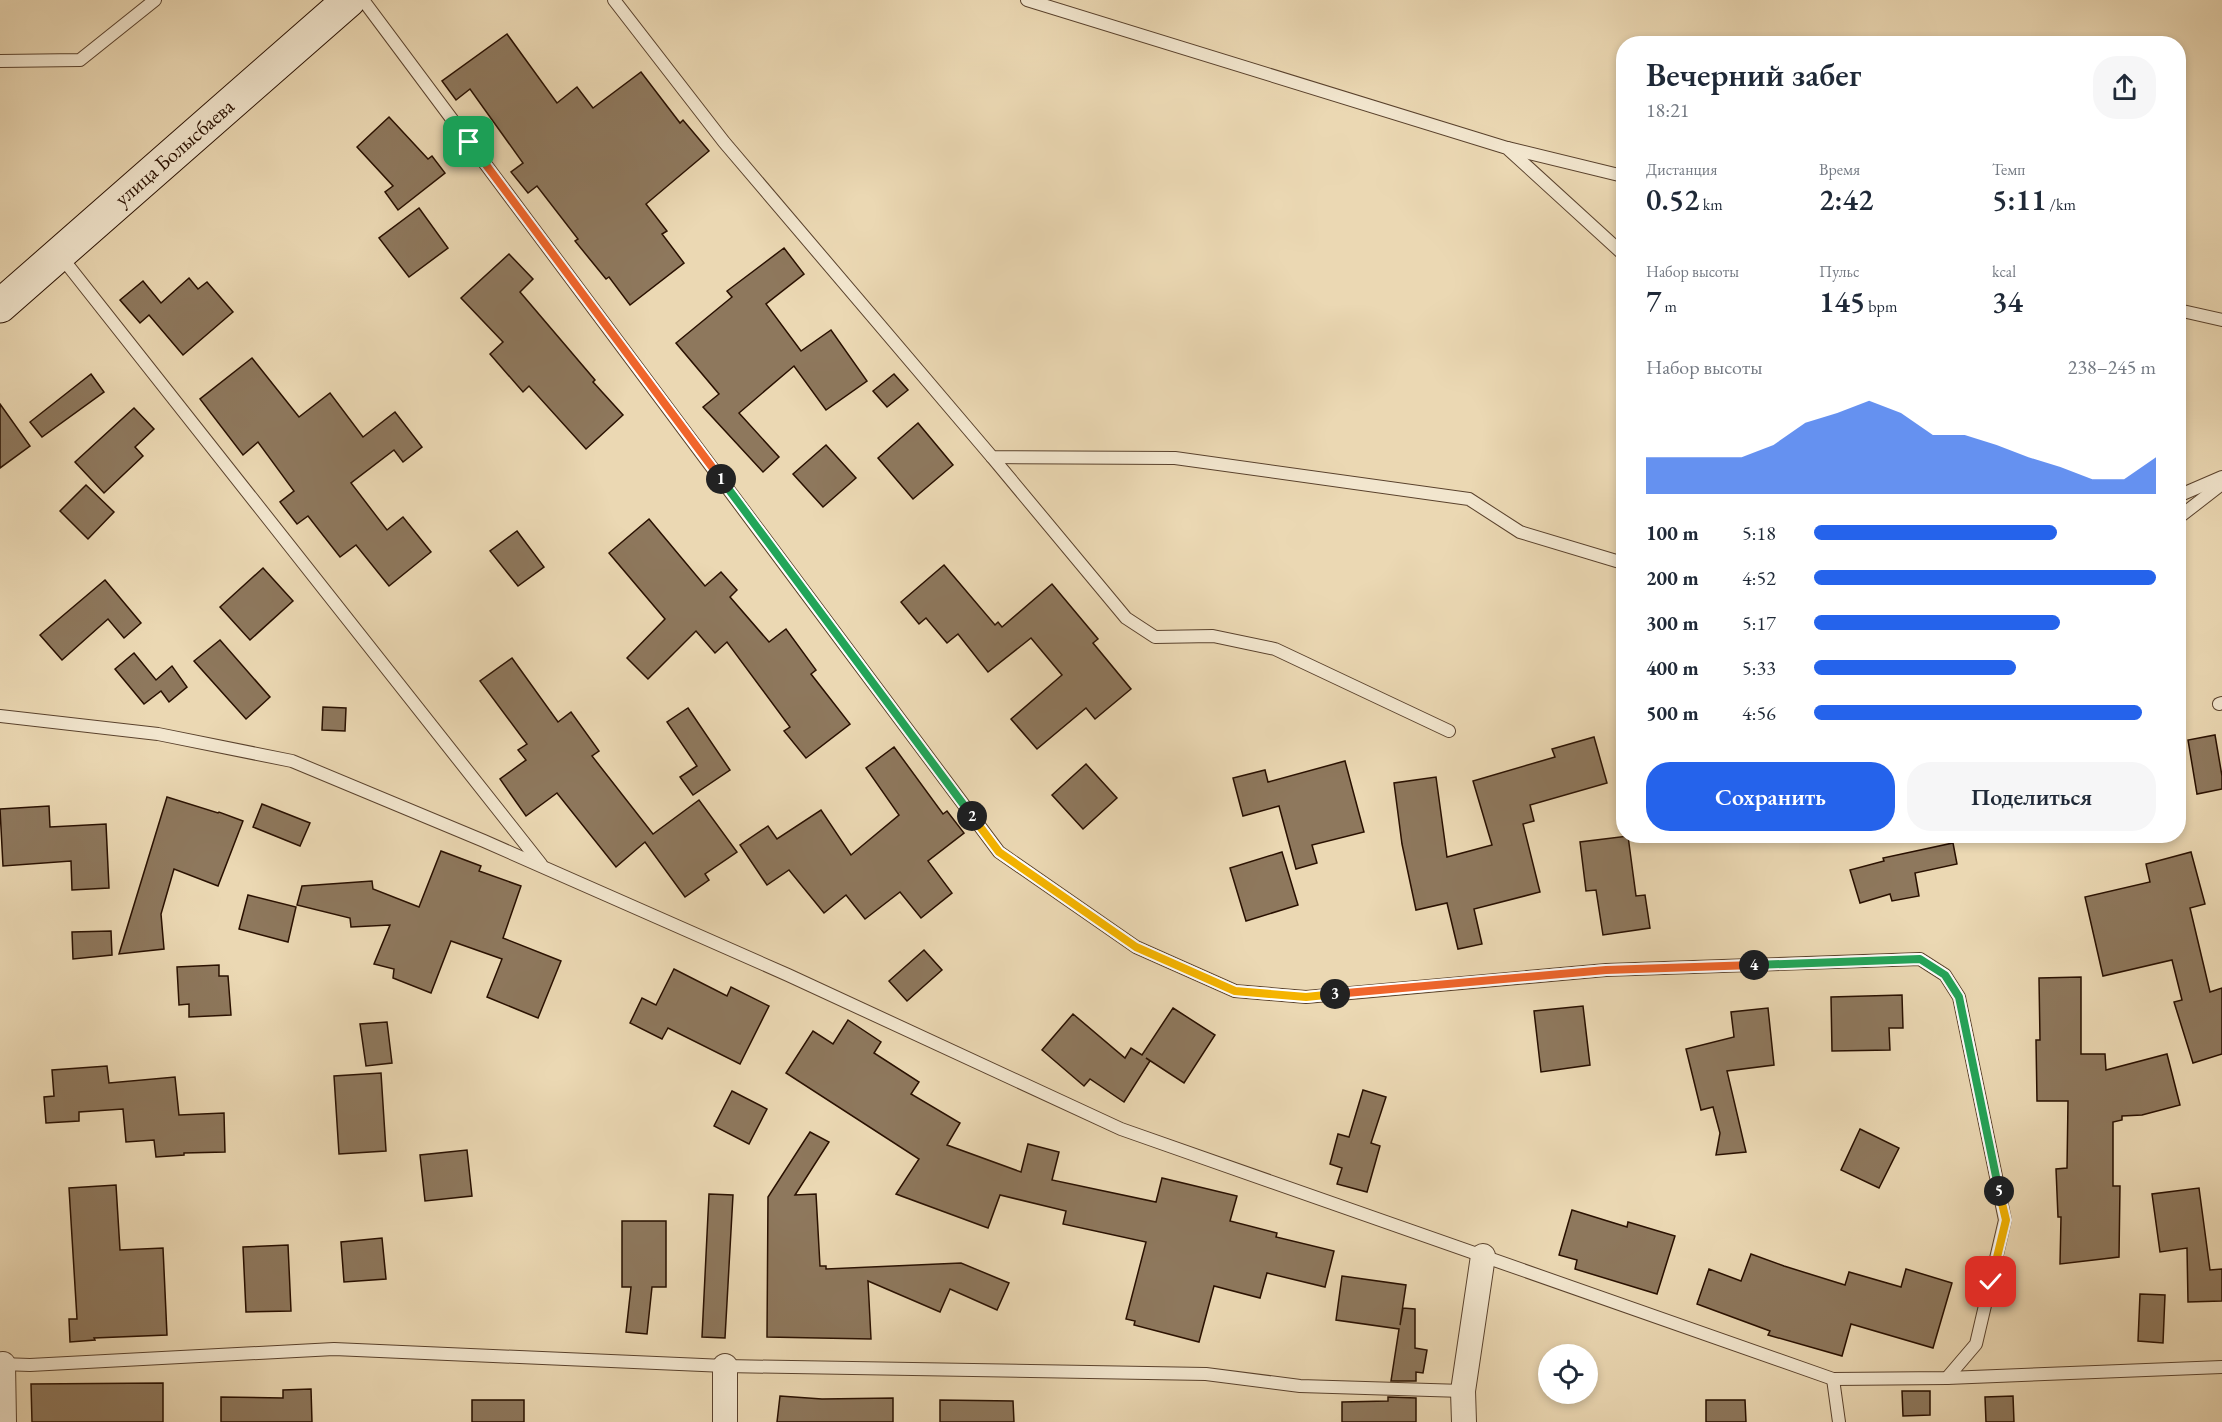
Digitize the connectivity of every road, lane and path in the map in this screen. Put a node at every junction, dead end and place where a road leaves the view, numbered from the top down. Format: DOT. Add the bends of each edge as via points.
graph roads {
  1 [pos="154,0"];
  2 [pos="349,0"];
  3 [pos="363,0"];
  4 [pos="614,0"];
  5 [pos="1027,0"];
  6 [pos="0,61"];
  7 [pos="1507,148"];
  8 [pos="1616,174"];
  9 [pos="1616,248"];
  10 [pos="58,254"];
  11 [pos="0,306"];
  12 [pos="2186,312"];
  13 [pos="2222,321"];
  14 [pos="992,458"];
  15 [pos="2222,477"];
  16 [pos="2222,484"];
  17 [pos="2186,493"];
  18 [pos="2186,512"];
  19 [pos="1616,561"];
  20 [pos="0,716"];
  21 [pos="1449,731"];
  22 [pos="543,867"];
  23 [pos="1483,1256"];
  24 [pos="2,1364"];
  25 [pos="725,1366"];
  26 [pos="2222,1367"];
  27 [pos="1947,1378"];
  28 [pos="1833,1379"];
  29 [pos="1463,1391"];
  30 [pos="4,1422"];
  31 [pos="725,1422"];
  32 [pos="1464,1422"];
  33 [pos="1839,1422"];
  1 -- 6 [label="lane" via="80,60"];
  2 -- 10 [label="street, улица Болысбаева"];
  3 -- 27 [label="lane" via="999,852 1136,947 1235,991 1306,997 1618,969 1920,959 1945,975 1959,997 2006,1220 1976,1344"];
  4 -- 14 [label="lane" via="724,142"];
  5 -- 7 [label="lane"];
  7 -- 8 [label="lane"];
  7 -- 9 [label="lane"];
  10 -- 11 [label="street, улица Болысбаева"];
  10 -- 22 [label="lane"];
  12 -- 13 [label="lane"];
  14 -- 19 [label="lane" via="1175,458 1469,499 1520,532"];
  14 -- 21 [label="lane" via="1126,618 1155,637 1213,636 1275,649"];
  15 -- 17 [label="lane"];
  16 -- 18 [label="lane"];
  20 -- 22 [label="lane" via="158,734 292,761"];
  22 -- 23 [label="lane" via="1121,1129"];
  23 -- 28 [label="lane"];
  23 -- 29 [label="street"];
  24 -- 25 [label="lane" via="334,1349"];
  24 -- 30 [label="street"];
  25 -- 29 [label="lane" via="1206,1374 1300,1386"];
  25 -- 31 [label="street"];
  26 -- 27 [label="lane"];
  27 -- 28 [label="lane"];
  28 -- 33 [label="lane"];
  29 -- 32 [label="street"];
}
